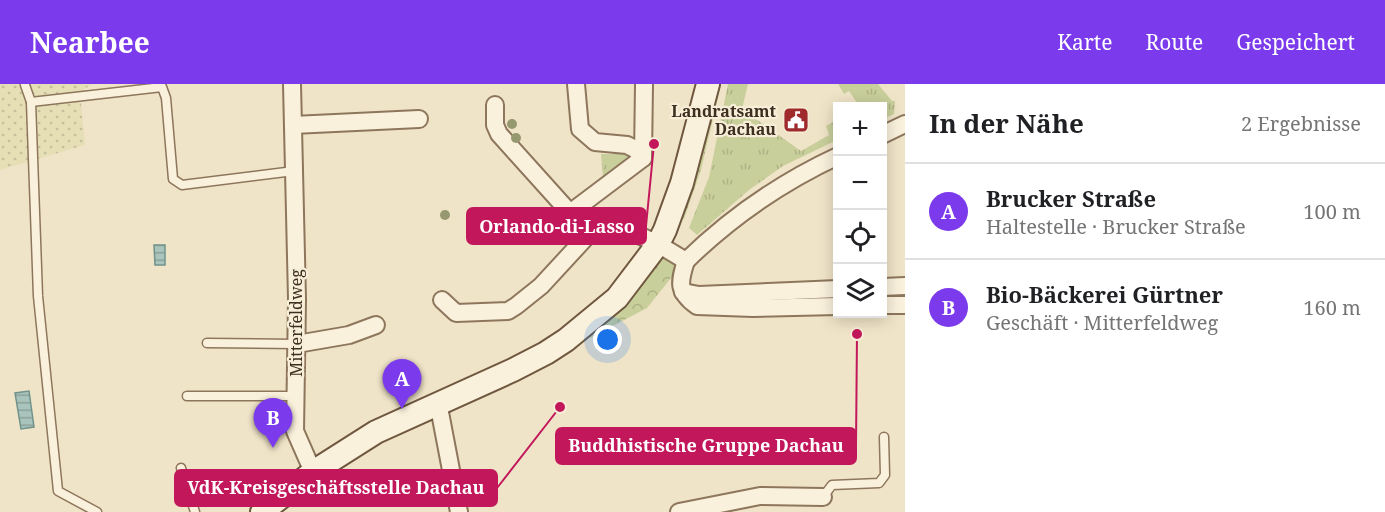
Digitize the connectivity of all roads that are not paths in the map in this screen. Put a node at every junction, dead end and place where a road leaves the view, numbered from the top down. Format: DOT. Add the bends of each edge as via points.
graph roads {
  1 [pos="292,84"];
  2 [pos="576,84"];
  3 [pos="644,84"];
  4 [pos="708,84"];
  5 [pos="25,85"];
  6 [pos="31,102"];
  7 [pos="495,105"];
  8 [pos="419,119"];
  9 [pos="905,124"];
  10 [pos="293,125"];
  11 [pos="887,133"];
  12 [pos="643,158"];
  13 [pos="833,158"];
  14 [pos="294,171"];
  15 [pos="570,213"];
  16 [pos="589,234"];
  17 [pos="658,244"];
  18 [pos="686,261"];
  19 [pos="905,286"];
  20 [pos="887,287"];
  21 [pos="833,289"];
  22 [pos="683,292"];
  23 [pos="442,300"];
  24 [pos="887,305"];
  25 [pos="905,305"];
  26 [pos="833,306"];
  27 [pos="376,325"];
  28 [pos="207,343"];
  29 [pos="297,344"];
  30 [pos="187,396"];
  31 [pos="296,396"];
  32 [pos="438,402"];
  33 [pos="884,436"];
  34 [pos="181,468"];
  35 [pos="313,472"];
  36 [pos="823,496"];
  37 [pos="97,512"];
  38 [pos="195,512"];
  39 [pos="262,512"];
  40 [pos="459,512"];
  41 [pos="679,512"];
  1 -- 10 [label="street, Mitterfeldweg"];
  2 -- 12 [label="street" via="580,129 595,142 627,145"];
  3 -- 12 [label="street"];
  4 -- 17 [label="main road" via="682,183"];
  5 -- 6 [label="lane"];
  6 -- 14 [label="lane" via="162,87 173,179 182,185"];
  6 -- 37 [label="lane" via="38,296 58,491"];
  7 -- 15 [label="street" via="499,134"];
  8 -- 10 [label="street"];
  9 -- 11 [label="street"];
  10 -- 14 [label="street, Mitterfeldweg"];
  12 -- 15 [label="street"];
  13 -- 18 [label="street" via="739,215"];
  14 -- 29 [label="street, Mitterfeldweg"];
  15 -- 16 [label="street"];
  16 -- 17 [label="street" via="630,231"];
  16 -- 23 [label="street" via="541,286 508,311 456,313"];
  17 -- 18 [label="street"];
  17 -- 32 [label="main road" via="617,298 566,340 513,370"];
  18 -- 22 [label="street" via="680,278"];
  19 -- 20 [label="street"];
  21 -- 22 [label="street" via="699,295"];
  22 -- 26 [label="street" via="697,306 706,307"];
  24 -- 25 [label="street"];
  27 -- 29 [label="street" via="349,335"];
  28 -- 29 [label="lane"];
  29 -- 31 [label="street, Mitterfeldweg"];
  30 -- 31 [label="lane"];
  31 -- 35 [label="street, Mitterfeldweg" via="295,431"];
  32 -- 35 [label="main road" via="376,432"];
  32 -- 40 [label="street"];
  33 -- 36 [label="lane" via="885,475 879,483 832,485"];
  34 -- 38 [label="lane"];
  35 -- 39 [label="main road"];
  36 -- 41 [label="street" via="760,496"];
}
